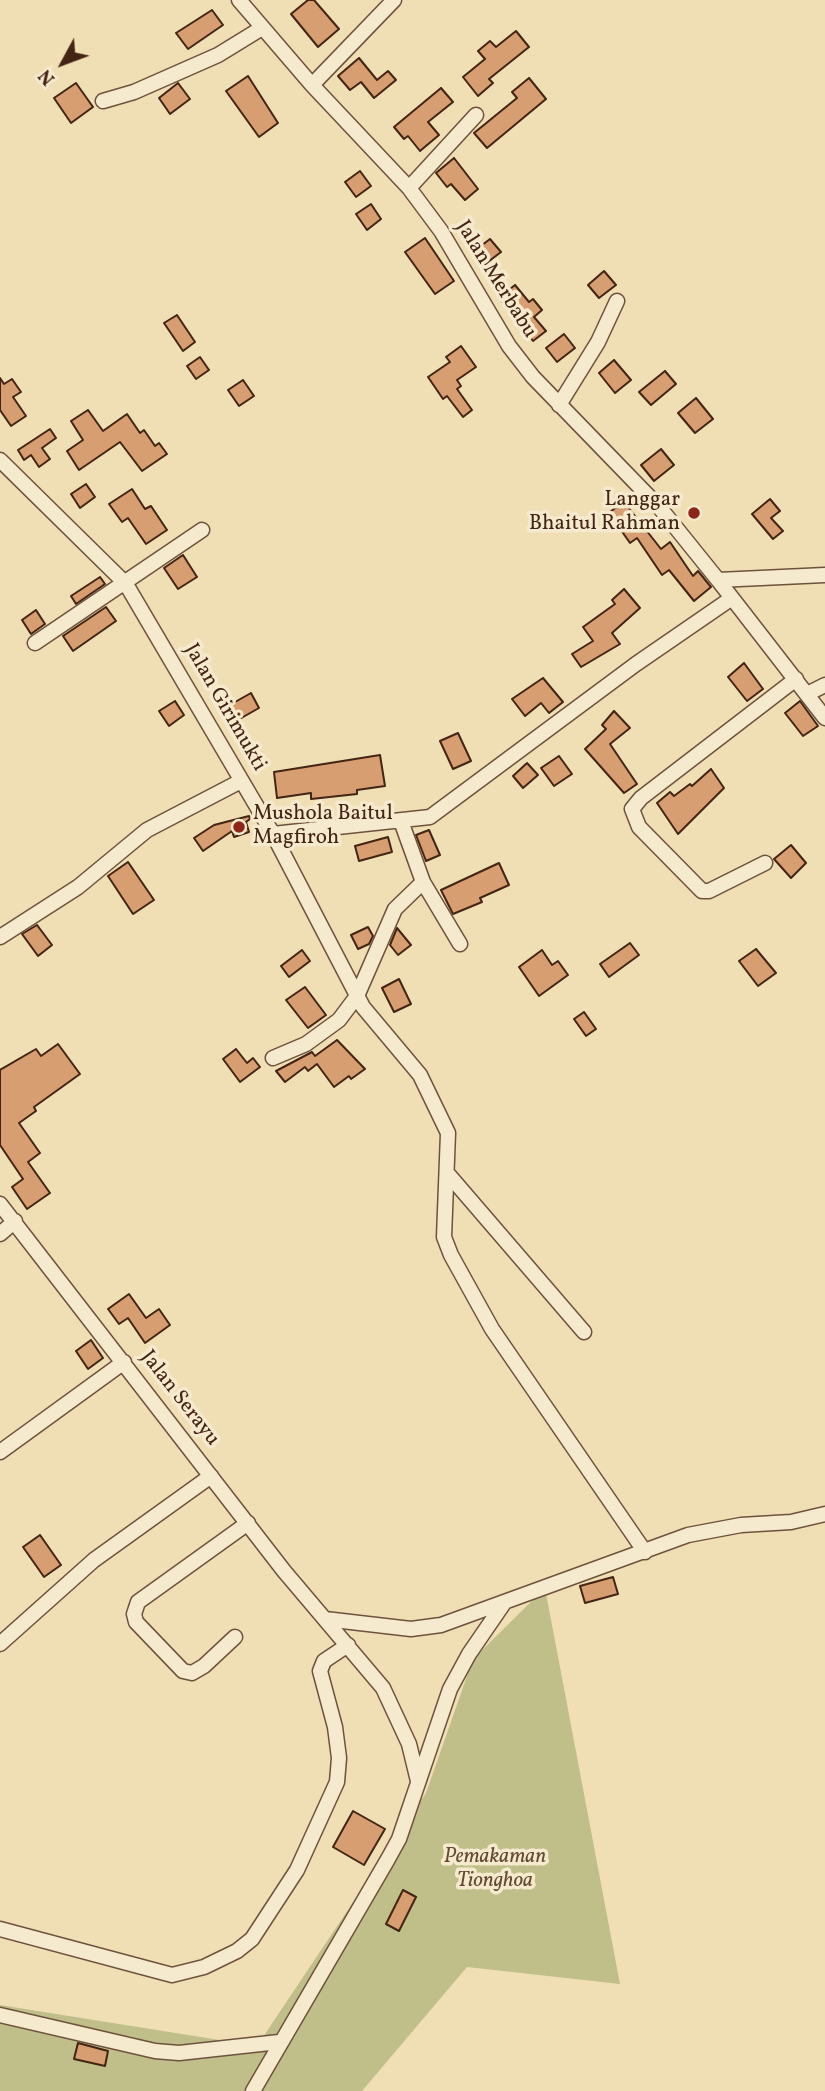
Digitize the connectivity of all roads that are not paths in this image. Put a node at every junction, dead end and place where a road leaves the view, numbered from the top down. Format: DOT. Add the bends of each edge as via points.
graph roads {
  1 [pos="239,0"];
  2 [pos="394,0"];
  3 [pos="262,29"];
  4 [pos="312,85"];
  5 [pos="103,101"];
  6 [pos="475,115"];
  7 [pos="409,188"];
  8 [pos="617,301"];
  9 [pos="559,405"];
  10 [pos="0,460"];
  11 [pos="202,530"];
  12 [pos="825,575"];
  13 [pos="718,580"];
  14 [pos="126,583"];
  15 [pos="732,598"];
  16 [pos="35,643"];
  17 [pos="796,679"];
  18 [pos="825,685"];
  19 [pos="807,694"];
  20 [pos="825,718"];
  21 [pos="242,781"];
  22 [pos="401,821"];
  23 [pos="273,834"];
  24 [pos="765,863"];
  25 [pos="423,882"];
  26 [pos="0,937"];
  27 [pos="460,944"];
  28 [pos="357,996"];
  29 [pos="273,1058"];
  30 [pos="448,1174"];
  31 [pos="0,1204"];
  32 [pos="15,1221"];
  33 [pos="0,1234"];
  34 [pos="584,1332"];
  35 [pos="124,1362"];
  36 [pos="0,1452"];
  37 [pos="211,1476"];
  38 [pos="825,1514"];
  39 [pos="248,1523"];
  40 [pos="645,1552"];
  41 [pos="504,1603"];
  42 [pos="325,1619"];
  43 [pos="235,1637"];
  44 [pos="0,1644"];
  45 [pos="348,1644"];
  46 [pos="418,1781"];
  47 [pos="0,1929"];
  48 [pos="0,2015"];
  49 [pos="279,2042"];
  50 [pos="253,2091"];
  1 -- 3 [label="street, Jalan Merbabu"];
  2 -- 4 [label="street"];
  3 -- 4 [label="street, Jalan Merbabu"];
  3 -- 5 [label="street" via="218,55"];
  4 -- 7 [label="street, Jalan Merbabu"];
  6 -- 7 [label="street"];
  7 -- 9 [label="street, Jalan Merbabu" via="441,231 509,346"];
  8 -- 9 [label="street"];
  9 -- 13 [label="street, Jalan Merbabu" via="660,508"];
  10 -- 14 [label="street, Jalan Girimukti"];
  11 -- 14 [label="street"];
  12 -- 13 [label="street"];
  13 -- 15 [label="street, Jalan Merbabu"];
  14 -- 16 [label="street"];
  14 -- 21 [label="street, Jalan Girimukti"];
  15 -- 17 [label="street, Jalan Merbabu"];
  15 -- 22 [label="street" via="636,664 445,809 430,817"];
  17 -- 19 [label="street, Jalan Merbabu"];
  17 -- 24 [label="street" via="641,797 632,809 639,827 702,891"];
  18 -- 19 [label="street"];
  19 -- 20 [label="street, Jalan Merbabu"];
  21 -- 23 [label="street, Jalan Girimukti"];
  21 -- 26 [label="street" via="147,830 78,887"];
  22 -- 23 [label="street"];
  22 -- 25 [label="street"];
  23 -- 28 [label="street, Jalan Girimukti"];
  25 -- 27 [label="street"];
  25 -- 28 [label="street" via="395,909"];
  28 -- 29 [label="street" via="325,1033"];
  28 -- 30 [label="street, Jalan Girimukti" via="420,1075 448,1133"];
  30 -- 34 [label="street"];
  30 -- 40 [label="street, Jalan Girimukti" via="443,1237 463,1279 492,1329"];
  31 -- 32 [label="street, Jalan Serayu"];
  32 -- 33 [label="street"];
  32 -- 35 [label="street, Jalan Serayu"];
  35 -- 36 [label="street"];
  35 -- 37 [label="street, Jalan Serayu"];
  37 -- 39 [label="street, Jalan Serayu"];
  37 -- 44 [label="street" via="94,1560"];
  38 -- 40 [label="street" via="688,1535"];
  39 -- 42 [label="street, Jalan Serayu"];
  39 -- 43 [label="street" via="138,1602 134,1614 136,1622 183,1671 192,1673 204,1666"];
  40 -- 41 [label="street"];
  41 -- 42 [label="street" via="428,1628"];
  41 -- 46 [label="street" via="450,1689"];
  42 -- 45 [label="street, Jalan Serayu"];
  45 -- 46 [label="street, Jalan Serayu" via="383,1688 396,1713 410,1744"];
  45 -- 47 [label="street" via="324,1661 320,1671 335,1727 337,1782 297,1870 269,1917 237,1951 204,1967 172,1975"];
  46 -- 49 [label="street" via="388,1860"];
  48 -- 49 [label="street" via="155,2051 179,2053"];
  49 -- 50 [label="street"];
}
